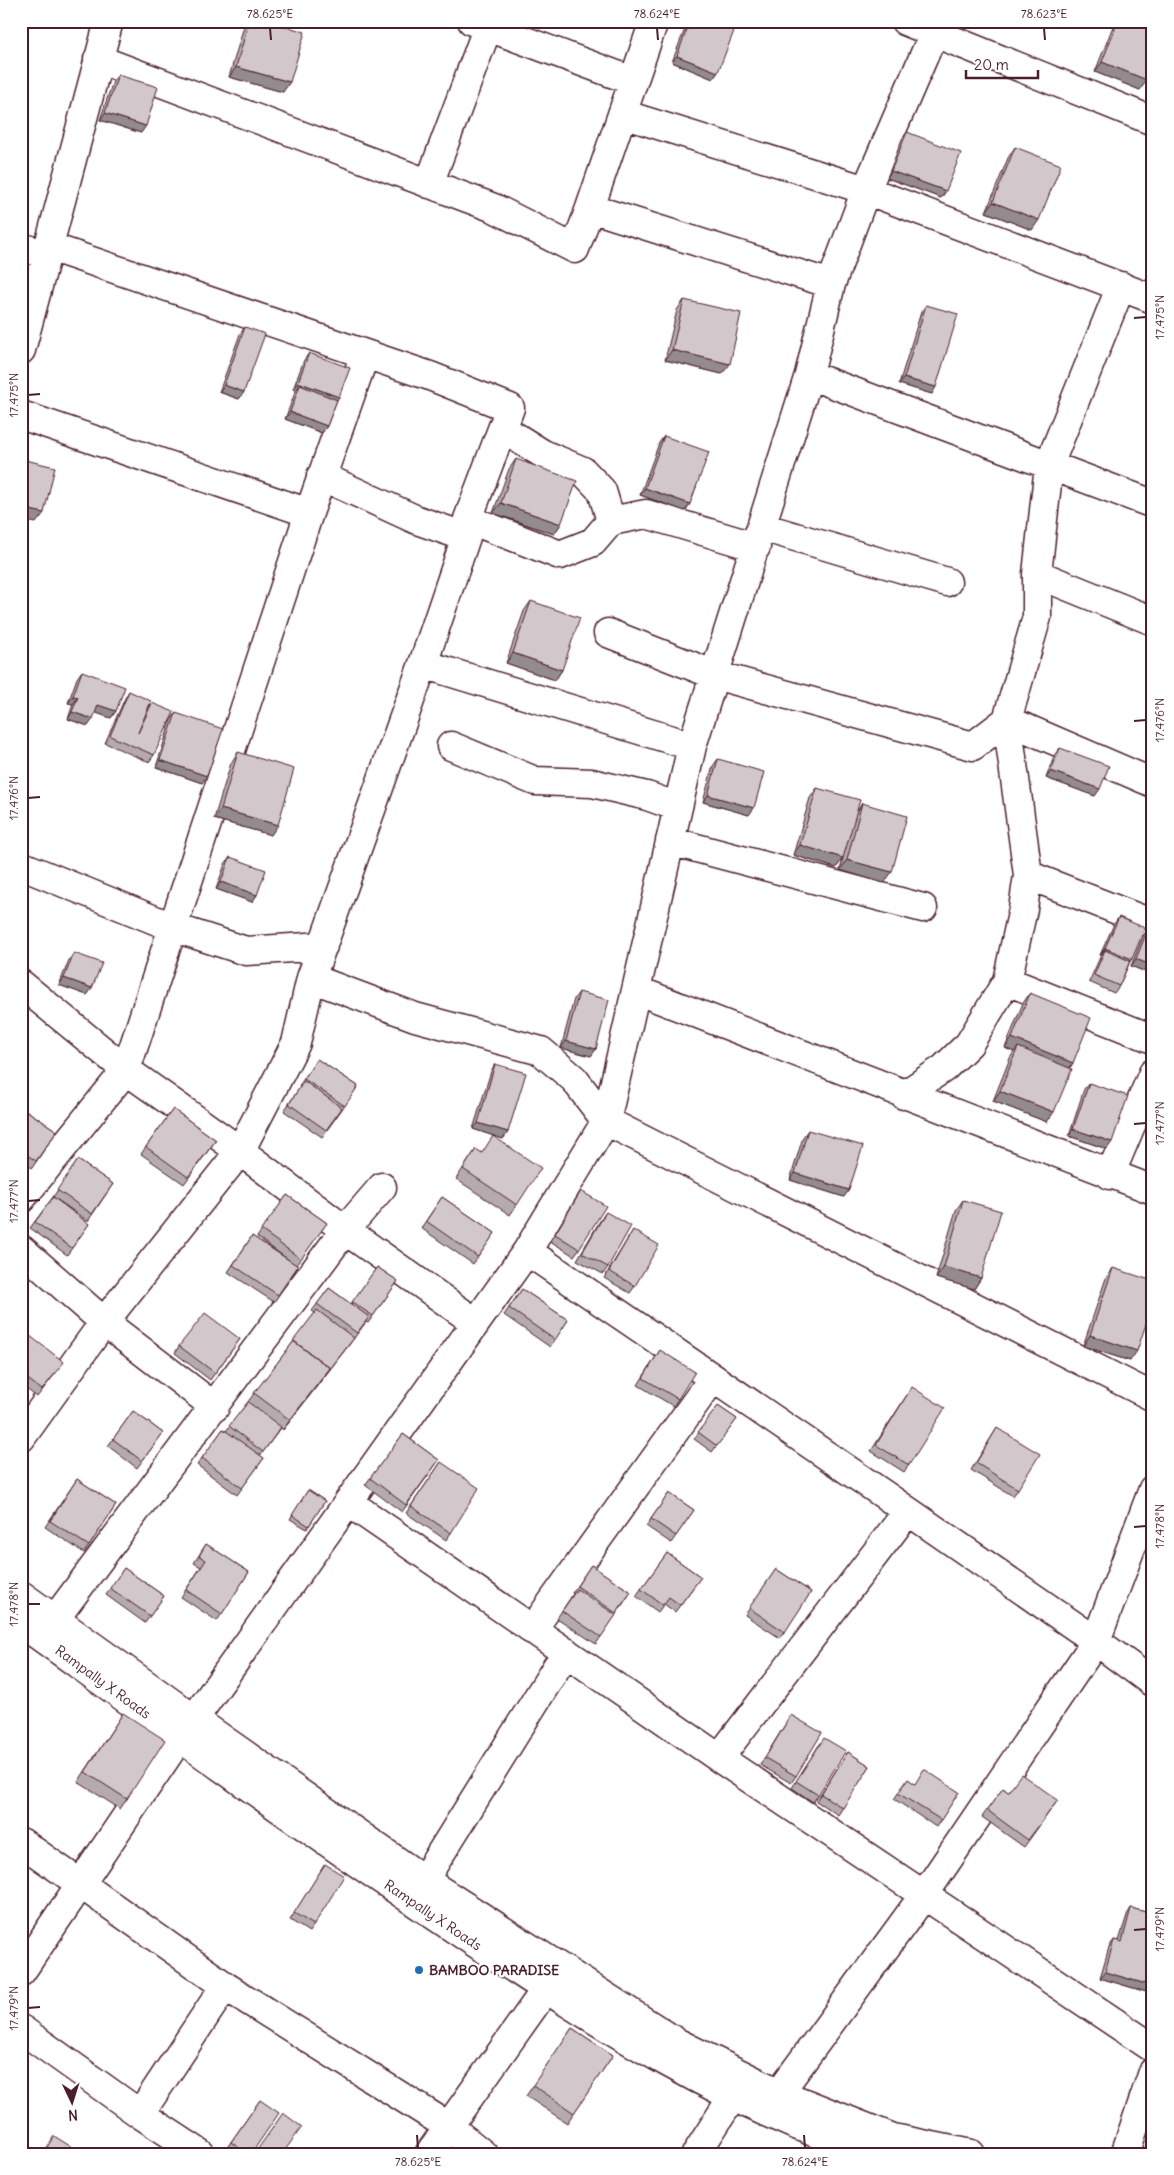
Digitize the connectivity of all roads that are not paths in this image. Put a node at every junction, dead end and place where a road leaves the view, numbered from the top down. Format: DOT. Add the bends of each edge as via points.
graph roads {
  1 [pos="109,21"];
  2 [pos="654,21"];
  3 [pos="905,21"];
  4 [pos="483,23"];
  5 [pos="936,28"];
  6 [pos="98,60"];
  7 [pos="634,81"];
  8 [pos="623,114"];
  9 [pos="1153,121"];
  10 [pos="429,184"];
  11 [pos="866,190"];
  12 [pos="590,208"];
  13 [pos="21,247"];
  14 [pos="49,251"];
  15 [pos="831,284"];
  16 [pos="1121,286"];
  17 [pos="1153,298"];
  18 [pos="21,350"];
  19 [pos="365,354"];
  20 [pos="809,375"];
  21 [pos="21,415"];
  22 [pos="503,429"];
  23 [pos="1049,465"];
  24 [pos="321,476"];
  25 [pos="1153,504"];
  26 [pos="309,513"];
  27 [pos="611,521"];
  28 [pos="467,528"];
  29 [pos="759,537"];
  30 [pos="1037,574"];
  31 [pos="947,582"];
  32 [pos="1153,620"];
  33 [pos="608,633"];
  34 [pos="424,664"];
  35 [pos="715,675"];
  36 [pos="1007,720"];
  37 [pos="451,746"];
  38 [pos="692,746"];
  39 [pos="1153,784"];
  40 [pos="678,808"];
  41 [pos="670,841"];
  42 [pos="21,868"];
  43 [pos="1028,875"];
  44 [pos="923,908"];
  45 [pos="1153,924"];
  46 [pos="172,927"];
  47 [pos="322,946"];
  48 [pos="311,978"];
  49 [pos="1007,981"];
  50 [pos="21,984"];
  51 [pos="636,990"];
  52 [pos="1153,1039"];
  53 [pos="126,1070"];
  54 [pos="1153,1073"];
  55 [pos="904,1095"];
  56 [pos="606,1121"];
  57 [pos="240,1151"];
  58 [pos="1110,1175"];
  59 [pos="382,1187"];
  60 [pos="1153,1190"];
  61 [pos="21,1200"];
  62 [pos="346,1230"];
  63 [pos="21,1249"];
  64 [pos="527,1251"];
  65 [pos="104,1322"];
  66 [pos="475,1322"];
  67 [pos="712,1378"];
  68 [pos="1153,1397"];
  69 [pos="215,1407"];
  70 [pos="21,1438"];
  71 [pos="1153,1489"];
  72 [pos="348,1502"];
  73 [pos="908,1511"];
  74 [pos="21,1594"];
  75 [pos="56,1619"];
  76 [pos="21,1623"];
  77 [pos="532,1630"];
  78 [pos="1096,1640"];
  79 [pos="566,1652"];
  80 [pos="1153,1683"];
  81 [pos="187,1728"];
  82 [pos="719,1758"];
  83 [pos="21,1842"];
  84 [pos="424,1880"];
  85 [pos="81,1884"];
  86 [pos="924,1895"];
  87 [pos="21,1972"];
  88 [pos="225,1986"];
  89 [pos="546,1989"];
  90 [pos="21,2030"];
  91 [pos="1153,2048"];
  92 [pos="1153,2072"];
  93 [pos="779,2093"];
  94 [pos="733,2096"];
  95 [pos="140,2114"];
  96 [pos="448,2126"];
  97 [pos="189,2150"];
  98 [pos="429,2154"];
  99 [pos="483,2154"];
  100 [pos="696,2154"];
  101 [pos="876,2154"];
  102 [pos="971,2154"];
  103 [pos="1126,2154"];
  1 -- 6 [label="street"];
  2 -- 7 [label="street"];
  3 -- 5 [label="street"];
  4 -- 7 [label="street"];
  4 -- 10 [label="street"];
  5 -- 9 [label="street"];
  5 -- 11 [label="street"];
  6 -- 10 [label="street"];
  6 -- 14 [label="street"];
  7 -- 8 [label="street"];
  8 -- 11 [label="street"];
  8 -- 12 [label="street"];
  10 -- 12 [label="street" via="494,208 575,250"];
  11 -- 15 [label="street"];
  11 -- 16 [label="street"];
  12 -- 15 [label="street"];
  13 -- 14 [label="street"];
  14 -- 18 [label="street"];
  14 -- 19 [label="street"];
  15 -- 20 [label="street"];
  16 -- 17 [label="street"];
  16 -- 23 [label="street"];
  19 -- 22 [label="street" via="510,408"];
  19 -- 24 [label="street"];
  20 -- 23 [label="street"];
  20 -- 29 [label="street"];
  21 -- 26 [label="street"];
  22 -- 27 [label="street" via="544,454 583,471 602,491"];
  22 -- 28 [label="street"];
  23 -- 25 [label="street"];
  23 -- 30 [label="street"];
  24 -- 26 [label="street"];
  24 -- 28 [label="street" via="416,520"];
  26 -- 46 [label="street"];
  27 -- 28 [label="street" via="593,542 560,555"];
  27 -- 29 [label="street" via="646,514"];
  28 -- 34 [label="street"];
  29 -- 31 [label="street"];
  29 -- 35 [label="street"];
  30 -- 32 [label="street"];
  30 -- 36 [label="street" via="1036,617"];
  33 -- 35 [label="street"];
  34 -- 38 [label="street"];
  34 -- 47 [label="street"];
  35 -- 36 [label="street" via="973,746"];
  35 -- 38 [label="street"];
  36 -- 39 [label="street"];
  36 -- 43 [label="street"];
  37 -- 40 [label="street" via="535,781 592,783 647,796"];
  38 -- 40 [label="street"];
  40 -- 41 [label="street"];
  41 -- 44 [label="street"];
  41 -- 51 [label="street"];
  42 -- 46 [label="street"];
  43 -- 45 [label="street"];
  43 -- 49 [label="street"];
  46 -- 47 [label="street" via="246,951"];
  46 -- 53 [label="street"];
  47 -- 48 [label="street"];
  48 -- 56 [label="street" via="415,1016 542,1051 574,1079"];
  48 -- 57 [label="street" via="296,1043"];
  49 -- 52 [label="street"];
  49 -- 55 [label="street" via="969,1044 944,1068"];
  50 -- 53 [label="street"];
  51 -- 55 [label="street"];
  51 -- 56 [label="street"];
  53 -- 57 [label="street"];
  53 -- 61 [label="street"];
  54 -- 58 [label="street"];
  55 -- 58 [label="street"];
  56 -- 64 [label="street"];
  56 -- 68 [label="street"];
  57 -- 62 [label="street"];
  57 -- 65 [label="street"];
  58 -- 60 [label="street"];
  59 -- 62 [label="street"];
  62 -- 66 [label="street"];
  62 -- 69 [label="street"];
  63 -- 65 [label="street"];
  64 -- 66 [label="street"];
  64 -- 67 [label="street"];
  65 -- 69 [label="street"];
  65 -- 70 [label="street"];
  66 -- 72 [label="street"];
  67 -- 73 [label="street"];
  67 -- 77 [label="street"];
  69 -- 75 [label="street"];
  71 -- 78 [label="street"];
  72 -- 77 [label="street"];
  72 -- 81 [label="street"];
  73 -- 78 [label="street"];
  73 -- 82 [label="street"];
  74 -- 75 [label="street"];
  75 -- 81 [label="street"];
  76 -- 81 [label="street, Rampally X Roads"];
  77 -- 79 [label="street"];
  78 -- 80 [label="street"];
  78 -- 86 [label="street"];
  79 -- 82 [label="street"];
  79 -- 84 [label="street"];
  81 -- 84 [label="street"];
  81 -- 85 [label="street"];
  81 -- 89 [label="street, Rampally X Roads" via="376,1877"];
  82 -- 86 [label="street"];
  83 -- 85 [label="street"];
  84 -- 93 [label="street" via="678,2043"];
  85 -- 87 [label="street"];
  85 -- 88 [label="street"];
  86 -- 91 [label="street"];
  86 -- 93 [label="street"];
  88 -- 95 [label="street"];
  88 -- 96 [label="street"];
  89 -- 94 [label="street, Rampally X Roads" via="631,2042"];
  89 -- 96 [label="street"];
  90 -- 95 [label="street"];
  92 -- 103 [label="street"];
  93 -- 102 [label="street" via="893,2138"];
  94 -- 100 [label="street"];
  94 -- 101 [label="street, Rampally X Roads" via="840,2143"];
  95 -- 97 [label="street"];
  96 -- 98 [label="street"];
  96 -- 99 [label="street"];
}
